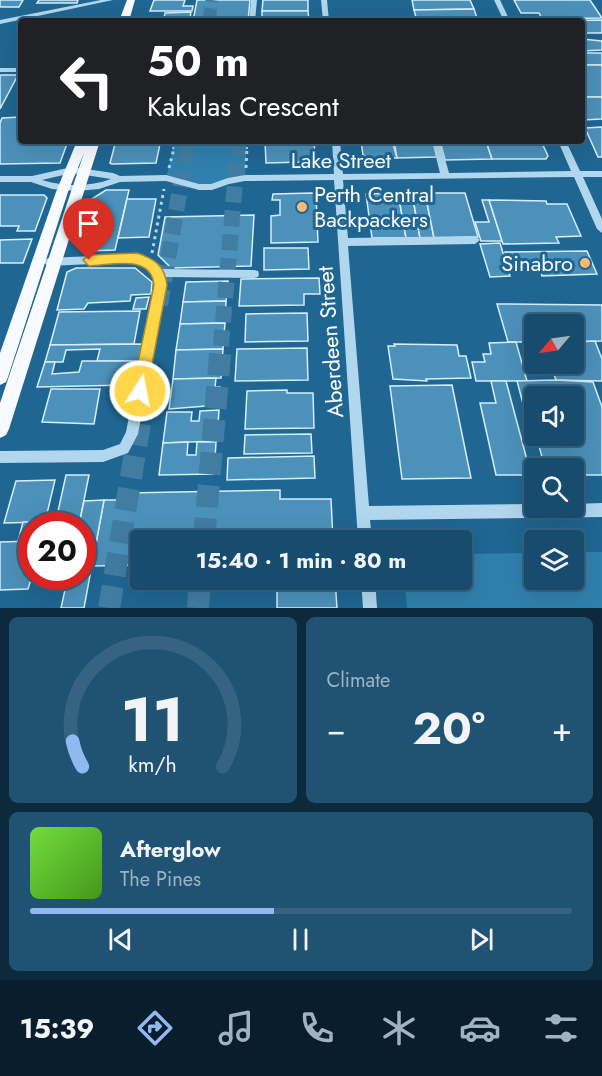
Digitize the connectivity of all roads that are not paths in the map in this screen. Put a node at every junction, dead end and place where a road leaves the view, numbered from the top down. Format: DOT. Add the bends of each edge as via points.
graph roads {
  1 [pos="110,0"];
  2 [pos="131,0"];
  3 [pos="140,0"];
  4 [pos="254,0"];
  5 [pos="324,0"];
  6 [pos="497,0"];
  7 [pos="18,18"];
  8 [pos="20,18"];
  9 [pos="125,18"];
  10 [pos="134,18"];
  11 [pos="252,18"];
  12 [pos="326,18"];
  13 [pos="506,18"];
  14 [pos="0,22"];
  15 [pos="0,70"];
  16 [pos="18,70"];
  17 [pos="82,144"];
  18 [pos="92,144"];
  19 [pos="336,144"];
  20 [pos="437,144"];
  21 [pos="563,144"];
  22 [pos="78,171"];
  23 [pos="602,174"];
  24 [pos="577,175"];
  25 [pos="338,177"];
  26 [pos="446,177"];
  27 [pos="0,179"];
  28 [pos="32,179"];
  29 [pos="119,179"];
  30 [pos="79,187"];
  31 [pos="64,189"];
  32 [pos="602,229"];
  33 [pos="475,240"];
  34 [pos="344,242"];
  35 [pos="46,262"];
  36 [pos="159,273"];
  37 [pos="254,274"];
  38 [pos="0,377"];
  39 [pos="0,429"];
  40 [pos="0,457"];
  41 [pos="602,510"];
  42 [pos="363,513"];
  43 [pos="364,530"];
  44 [pos="369,590"];
  45 [pos="370,608"];
  1 -- 8 [label="street"];
  2 -- 9 [label="main road"];
  3 -- 10 [label="main road"];
  4 -- 11 [label="street"];
  5 -- 12 [label="street"];
  6 -- 13 [label="street"];
  7 -- 14 [label="street"];
  15 -- 16 [label="street"];
  17 -- 22 [label="main road"];
  18 -- 22 [label="main road"];
  19 -- 25 [label="street, Aberdeen Street"];
  20 -- 26 [label="street"];
  21 -- 24 [label="street"];
  22 -- 28 [label="street, Lake Street"];
  22 -- 29 [label="street, Lake Street"];
  22 -- 30 [label="main road"];
  22 -- 31 [label="main road"];
  23 -- 24 [label="street, Lake Street"];
  24 -- 26 [label="street, Lake Street"];
  24 -- 32 [label="street"];
  25 -- 26 [label="street, Lake Street"];
  25 -- 29 [label="street, Lake Street" via="245,178 212,187 166,178"];
  25 -- 34 [label="street, Aberdeen Street"];
  27 -- 28 [label="street, Lake Street"];
  28 -- 31 [label="street, Lake Street"];
  29 -- 30 [label="street, Lake Street" via="110,184"];
  30 -- 31 [label="street, Lake Street"];
  30 -- 35 [label="main road"];
  31 -- 35 [label="main road"];
  33 -- 34 [label="street"];
  34 -- 42 [label="street, Aberdeen Street"];
  35 -- 36 [label="street" via="137,258"];
  35 -- 38 [label="main road"];
  35 -- 39 [label="main road"];
  36 -- 37 [label="street"];
  36 -- 40 [label="street" via="132,434 124,449 103,456"];
  41 -- 42 [label="street"];
  42 -- 43 [label="street, Aberdeen Street"];
  44 -- 45 [label="street"];
}
